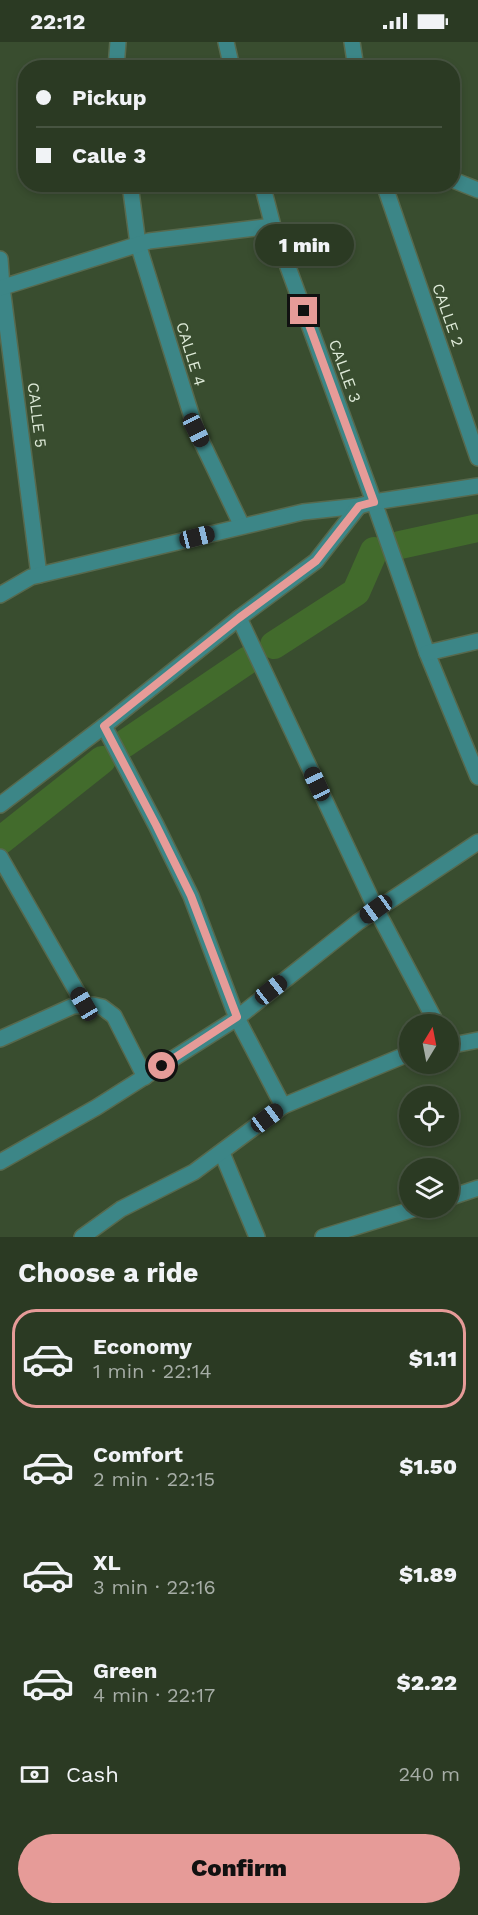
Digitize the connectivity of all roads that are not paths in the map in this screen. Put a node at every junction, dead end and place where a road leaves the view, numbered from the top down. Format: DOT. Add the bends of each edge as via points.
graph roads {
  1 [pos="118,42"];
  2 [pos="226,42"];
  3 [pos="352,42"];
  4 [pos="117,60"];
  5 [pos="230,60"];
  6 [pos="355,60"];
  7 [pos="460,183"];
  8 [pos="478,190"];
  9 [pos="131,192"];
  10 [pos="264,192"];
  11 [pos="387,192"];
  12 [pos="273,226"];
  13 [pos="138,244"];
  14 [pos="0,259"];
  15 [pos="1,287"];
  16 [pos="478,458"];
  17 [pos="478,486"];
  18 [pos="366,504"];
  19 [pos="242,526"];
  20 [pos="39,575"];
  21 [pos="0,595"];
  22 [pos="239,618"];
  23 [pos="478,640"];
  24 [pos="427,653"];
  25 [pos="104,726"];
  26 [pos="478,777"];
  27 [pos="0,805"];
  28 [pos="478,842"];
  29 [pos="0,857"];
  30 [pos="376,909"];
  31 [pos="84,1004"];
  32 [pos="432,1014"];
  33 [pos="237,1017"];
  34 [pos="0,1039"];
  35 [pos="478,1040"];
  36 [pos="459,1044"];
  37 [pos="399,1058"];
  38 [pos="145,1077"];
  39 [pos="283,1106"];
  40 [pos="222,1153"];
  41 [pos="0,1162"];
  42 [pos="478,1188"];
  43 [pos="459,1194"];
  44 [pos="399,1214"];
  45 [pos="91,1234"];
  46 [pos="257,1237"];
  47 [pos="323,1237"];
  1 -- 4 [label="street"];
  2 -- 5 [label="street"];
  3 -- 6 [label="street"];
  7 -- 8 [label="street"];
  9 -- 13 [label="street, CALLE 4"];
  10 -- 12 [label="street, CALLE 3"];
  11 -- 16 [label="street, CALLE 2"];
  12 -- 13 [label="street"];
  12 -- 18 [label="street, CALLE 3"];
  13 -- 15 [label="street"];
  13 -- 19 [label="street, CALLE 4" via="196,430"];
  14 -- 15 [label="street, CALLE 5"];
  15 -- 20 [label="street, CALLE 5"];
  17 -- 18 [label="street"];
  18 -- 19 [label="street" via="303,512"];
  18 -- 22 [label="street" via="316,561"];
  18 -- 24 [label="street, CALLE 3"];
  19 -- 20 [label="street"];
  20 -- 21 [label="street"];
  22 -- 25 [label="street"];
  22 -- 30 [label="street"];
  23 -- 24 [label="street"];
  24 -- 26 [label="street, CALLE 3"];
  25 -- 27 [label="street"];
  25 -- 33 [label="street" via="191,896"];
  28 -- 30 [label="street"];
  29 -- 31 [label="street"];
  30 -- 32 [label="street"];
  30 -- 33 [label="street"];
  31 -- 34 [label="street"];
  31 -- 38 [label="street" via="114,1016"];
  33 -- 38 [label="street"];
  33 -- 39 [label="street"];
  35 -- 36 [label="street"];
  37 -- 39 [label="street"];
  38 -- 41 [label="street"];
  39 -- 40 [label="street"];
  40 -- 45 [label="street" via="194,1172 121,1209"];
  40 -- 46 [label="street"];
  42 -- 43 [label="street"];
  44 -- 47 [label="street"];
}
